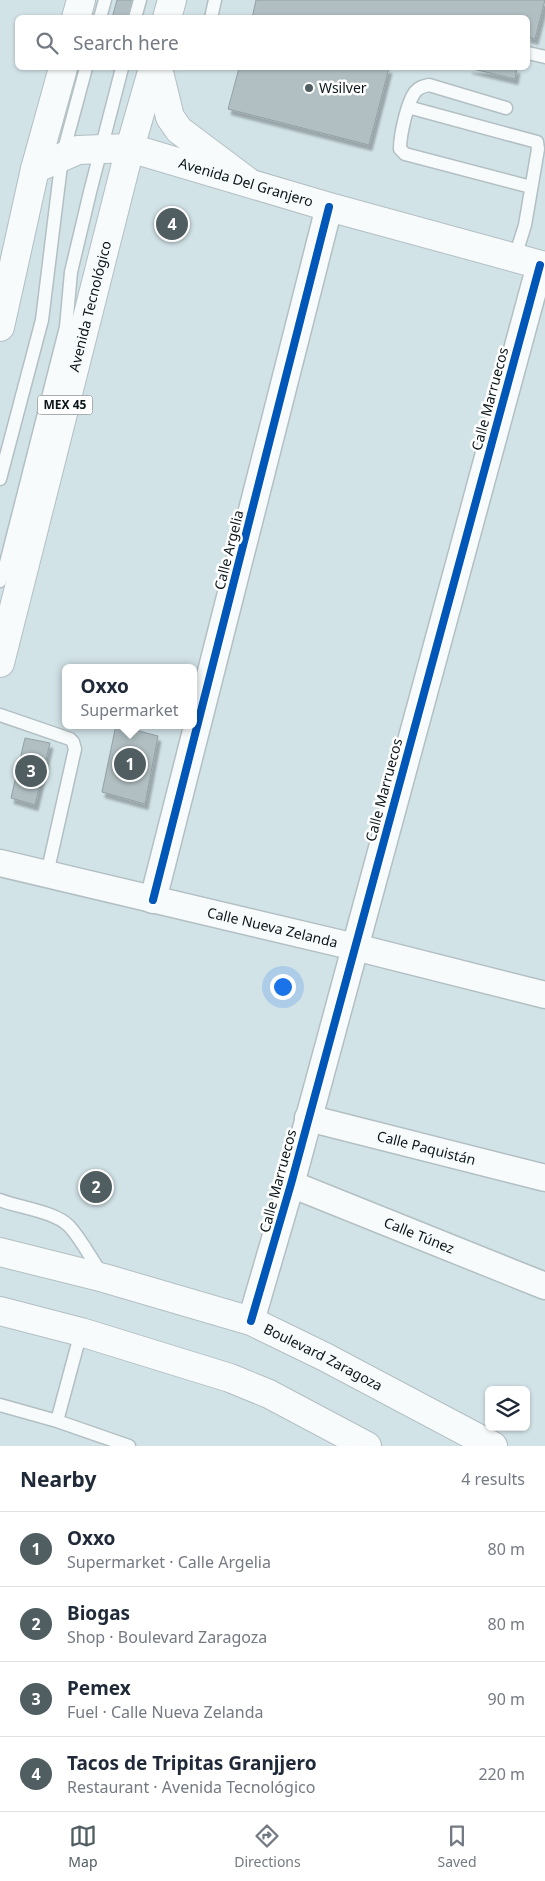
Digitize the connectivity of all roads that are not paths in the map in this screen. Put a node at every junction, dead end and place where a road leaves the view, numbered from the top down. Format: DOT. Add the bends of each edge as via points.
graph roads {
  1 [pos="81,0"];
  2 [pos="105,0"];
  3 [pos="140,0"];
  4 [pos="172,0"];
  5 [pos="215,0"];
  6 [pos="77,15"];
  7 [pos="101,15"];
  8 [pos="136,15"];
  9 [pos="168,15"];
  10 [pos="212,15"];
  11 [pos="530,53"];
  12 [pos="545,57"];
  13 [pos="62,70"];
  14 [pos="85,70"];
  15 [pos="122,70"];
  16 [pos="152,70"];
  17 [pos="158,70"];
  18 [pos="408,107"];
  19 [pos="506,108"];
  20 [pos="130,148"];
  21 [pos="102,150"];
  22 [pos="62,157"];
  23 [pos="35,169"];
  24 [pos="247,181"];
  25 [pos="531,187"];
  26 [pos="329,207"];
  27 [pos="533,262"];
  28 [pos="0,326"];
  29 [pos="0,479"];
  30 [pos="0,581"];
  31 [pos="1,658"];
  32 [pos="0,715"];
  33 [pos="197,727"];
  34 [pos="196,729"];
  35 [pos="0,863"];
  36 [pos="47,874"];
  37 [pos="153,900"];
  38 [pos="354,947"];
  39 [pos="545,996"];
  40 [pos="308,1118"];
  41 [pos="545,1178"];
  42 [pos="291,1184"];
  43 [pos="0,1200"];
  44 [pos="0,1242"];
  45 [pos="0,1252"];
  46 [pos="36,1261"];
  47 [pos="104,1278"];
  48 [pos="545,1286"];
  49 [pos="0,1311"];
  50 [pos="0,1319"];
  51 [pos="40,1321"];
  52 [pos="251,1322"];
  53 [pos="81,1332"];
  54 [pos="0,1405"];
  55 [pos="57,1421"];
  56 [pos="129,1446"];
  57 [pos="367,1446"];
  58 [pos="493,1446"];
  1 -- 6 [label="main road"];
  2 -- 7 [label="lane"];
  3 -- 8 [label="lane"];
  4 -- 9 [label="main road"];
  5 -- 10 [label="lane"];
  11 -- 12 [label="lane"];
  13 -- 23 [label="main road"];
  14 -- 22 [label="lane"];
  15 -- 21 [label="lane"];
  16 -- 20 [label="main road, Avenida Tecnológico / MEX 45"];
  17 -- 24 [label="main road" via="170,117 179,130"];
  18 -- 19 [label="lane" via="416,91 429,85"];
  18 -- 25 [label="lane" via="534,140 538,149"];
  18 -- 25 [label="lane" via="400,144 405,154"];
  20 -- 21 [label="main road, Avenida Del Granjero"];
  20 -- 24 [label="main road, Avenida Del Granjero"];
  20 -- 31 [label="main road, Avenida Tecnológico / MEX 45"];
  21 -- 22 [label="main road, Avenida Del Granjero" via="78,150"];
  21 -- 30 [label="lane" via="71,272 66,327"];
  22 -- 23 [label="main road, Avenida Del Granjero"];
  22 -- 29 [label="lane" via="42,320"];
  23 -- 28 [label="main road"];
  24 -- 26 [label="main road, Avenida Del Granjero"];
  25 -- 27 [label="lane" via="525,225"];
  26 -- 27 [label="main road, Avenida Del Granjero"];
  26 -- 33 [label="street, Calle Argelia"];
  27 -- 38 [label="street, Calle Marruecos"];
  32 -- 36 [label="lane" via="70,739 74,744"];
  34 -- 37 [label="street, Calle Argelia"];
  35 -- 36 [label="street, Calle Nueva Zelanda"];
  36 -- 37 [label="street, Calle Nueva Zelanda"];
  37 -- 38 [label="street, Calle Nueva Zelanda"];
  38 -- 39 [label="street, Calle Nueva Zelanda"];
  38 -- 40 [label="street, Calle Marruecos"];
  40 -- 41 [label="street, Calle Paquistán"];
  40 -- 42 [label="street, Calle Marruecos"];
  42 -- 48 [label="street, Calle Túnez"];
  42 -- 52 [label="street, Calle Marruecos"];
  43 -- 47 [label="lane" via="60,1220 68,1226"];
  44 -- 46 [label="main road"];
  45 -- 46 [label="main road, Boulevard Zaragoza"];
  46 -- 47 [label="main road, Boulevard Zaragoza"];
  47 -- 52 [label="main road, Boulevard Zaragoza"];
  49 -- 51 [label="main road"];
  50 -- 51 [label="main road"];
  51 -- 53 [label="main road"];
  52 -- 58 [label="main road, Boulevard Zaragoza" via="325,1357"];
  53 -- 55 [label="lane"];
  53 -- 57 [label="main road" via="269,1394"];
  54 -- 55 [label="lane"];
  55 -- 56 [label="lane"];
}
